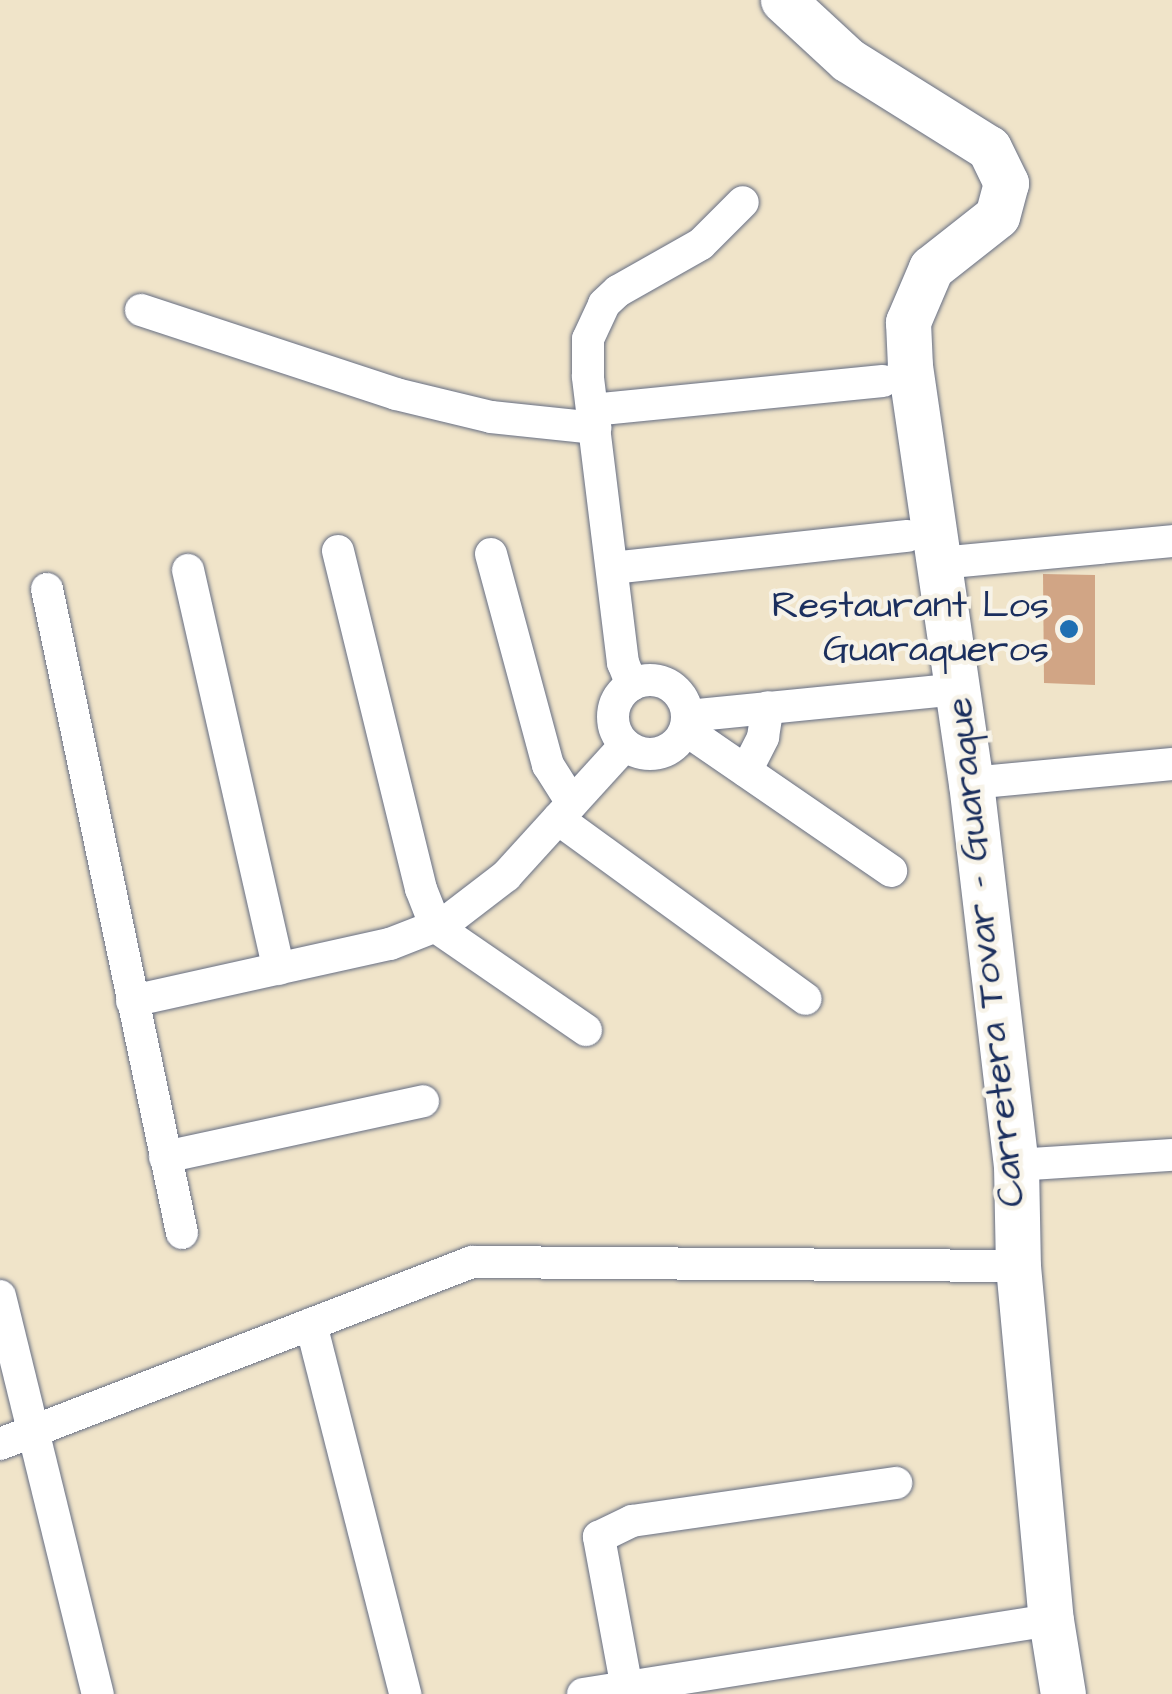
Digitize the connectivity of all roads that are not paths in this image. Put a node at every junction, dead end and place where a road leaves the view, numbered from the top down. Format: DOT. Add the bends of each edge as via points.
graph roads {
  1 [pos="782,0"];
  2 [pos="743,202"];
  3 [pos="141,310"];
  4 [pos="882,380"];
  5 [pos="593,419"];
  6 [pos="1172,541"];
  7 [pos="338,550"];
  8 [pos="924,550"];
  9 [pos="491,554"];
  10 [pos="612,568"];
  11 [pos="188,570"];
  12 [pos="47,590"];
  13 [pos="632,685"];
  14 [pos="958,689"];
  15 [pos="768,707"];
  16 [pos="687,723"];
  17 [pos="626,745"];
  18 [pos="1172,764"];
  19 [pos="746,771"];
  20 [pos="971,783"];
  21 [pos="565,811"];
  22 [pos="890,871"];
  23 [pos="436,927"];
  24 [pos="279,969"];
  25 [pos="806,999"];
  26 [pos="132,1001"];
  27 [pos="586,1030"];
  28 [pos="423,1101"];
  29 [pos="1172,1155"];
  30 [pos="165,1157"];
  31 [pos="1016,1165"];
  32 [pos="182,1233"];
  33 [pos="1018,1266"];
  34 [pos="0,1296"];
  35 [pos="311,1324"];
  36 [pos="33,1432"];
  37 [pos="0,1444"];
  38 [pos="896,1483"];
  39 [pos="1051,1620"];
  40 [pos="627,1690"];
  41 [pos="98,1694"];
  42 [pos="406,1694"];
  43 [pos="583,1694"];
  44 [pos="1063,1694"];
  1 -- 8 [label="street, Carretera Tovar - Guaraque" via="848,60 989,148 1006,183 997,216 932,268 908,322"];
  2 -- 5 [label="street" via="701,244 604,304 588,338"];
  3 -- 5 [label="street" via="434,404 491,417"];
  4 -- 5 [label="street"];
  5 -- 10 [label="street"];
  6 -- 8 [label="street"];
  7 -- 23 [label="street" via="420,889"];
  8 -- 10 [label="street"];
  8 -- 14 [label="street, Carretera Tovar - Guaraque"];
  9 -- 21 [label="street"];
  10 -- 13 [label="street" via="623,663"];
  11 -- 24 [label="street"];
  12 -- 26 [label="street"];
  13 -- 16 [label="street" via="662,682 684,701"];
  13 -- 17 [label="street" via="614,705"];
  14 -- 15 [label="street"];
  14 -- 20 [label="street, Carretera Tovar - Guaraque"];
  15 -- 16 [label="street"];
  15 -- 19 [label="street" via="763,737"];
  16 -- 17 [label="street" via="666,751 652,755"];
  16 -- 19 [label="street"];
  17 -- 21 [label="street"];
  18 -- 20 [label="street"];
  19 -- 22 [label="street"];
  20 -- 31 [label="street, Carretera Tovar - Guaraque"];
  21 -- 23 [label="street" via="488,893"];
  21 -- 25 [label="street"];
  23 -- 24 [label="street"];
  23 -- 27 [label="street"];
  24 -- 26 [label="street"];
  26 -- 30 [label="street"];
  28 -- 30 [label="street"];
  29 -- 31 [label="street"];
  30 -- 32 [label="street"];
  31 -- 33 [label="street, Carretera Tovar - Guaraque"];
  33 -- 35 [label="street" via="472,1262"];
  33 -- 39 [label="street, Carretera Tovar - Guaraque"];
  34 -- 36 [label="street"];
  35 -- 36 [label="street"];
  35 -- 42 [label="street"];
  36 -- 37 [label="street"];
  36 -- 41 [label="street"];
  38 -- 40 [label="street" via="632,1522 600,1537"];
  39 -- 40 [label="street"];
  39 -- 44 [label="street, Carretera Tovar - Guaraque"];
  40 -- 43 [label="street"];
}
